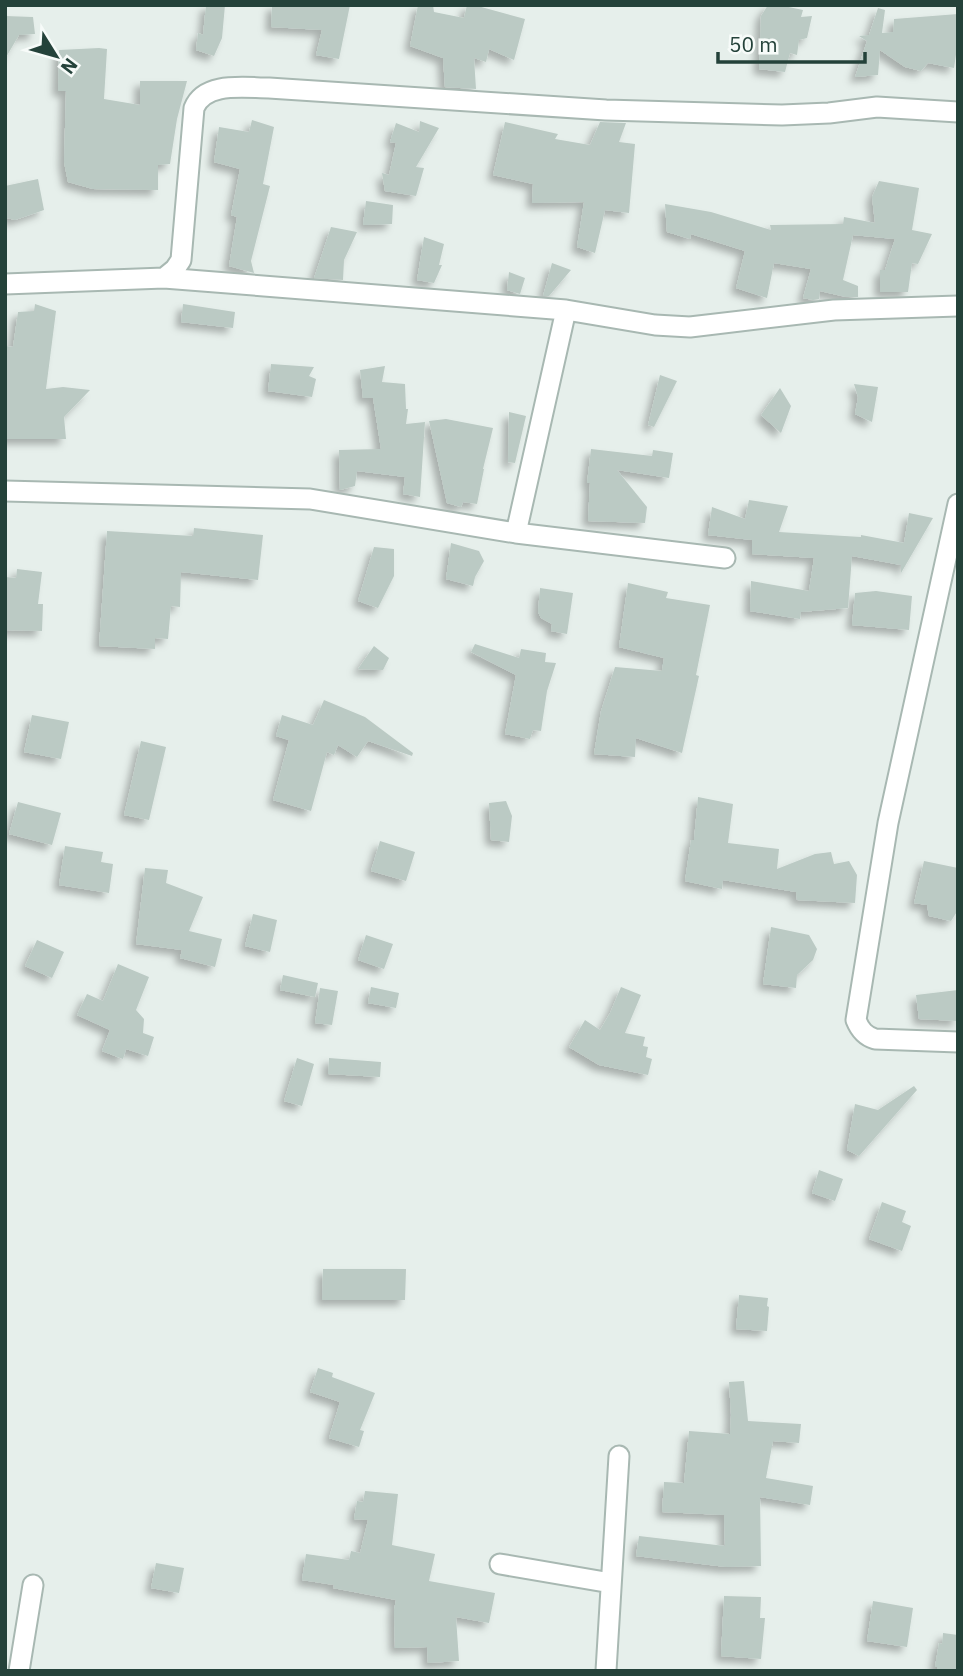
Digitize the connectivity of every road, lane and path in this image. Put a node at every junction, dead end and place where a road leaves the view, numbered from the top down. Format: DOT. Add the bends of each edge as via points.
graph roads {
  1 [pos="958,112"];
  2 [pos="164,278"];
  3 [pos="5,284"];
  4 [pos="958,306"];
  5 [pos="566,310"];
  6 [pos="5,491"];
  7 [pos="958,504"];
  8 [pos="516,533"];
  9 [pos="953,548"];
  10 [pos="724,558"];
  11 [pos="958,1042"];
  12 [pos="618,1456"];
  13 [pos="500,1564"];
  14 [pos="611,1583"];
  15 [pos="33,1585"];
  16 [pos="19,1671"];
  17 [pos="606,1671"];
  1 -- 2 [label="street" via="877,107 782,115 700,113 220,89 200,97 194,108 181,260"];
  2 -- 3 [label="street"];
  2 -- 5 [label="street"];
  4 -- 5 [label="street" via="834,310 690,327"];
  5 -- 8 [label="street"];
  6 -- 8 [label="street" via="310,499"];
  7 -- 9 [label="street"];
  8 -- 10 [label="street"];
  9 -- 11 [label="street" via="888,823 856,1020 864,1033 875,1039"];
  12 -- 14 [label="street"];
  13 -- 14 [label="street"];
  14 -- 17 [label="street"];
  15 -- 16 [label="street"];
}
